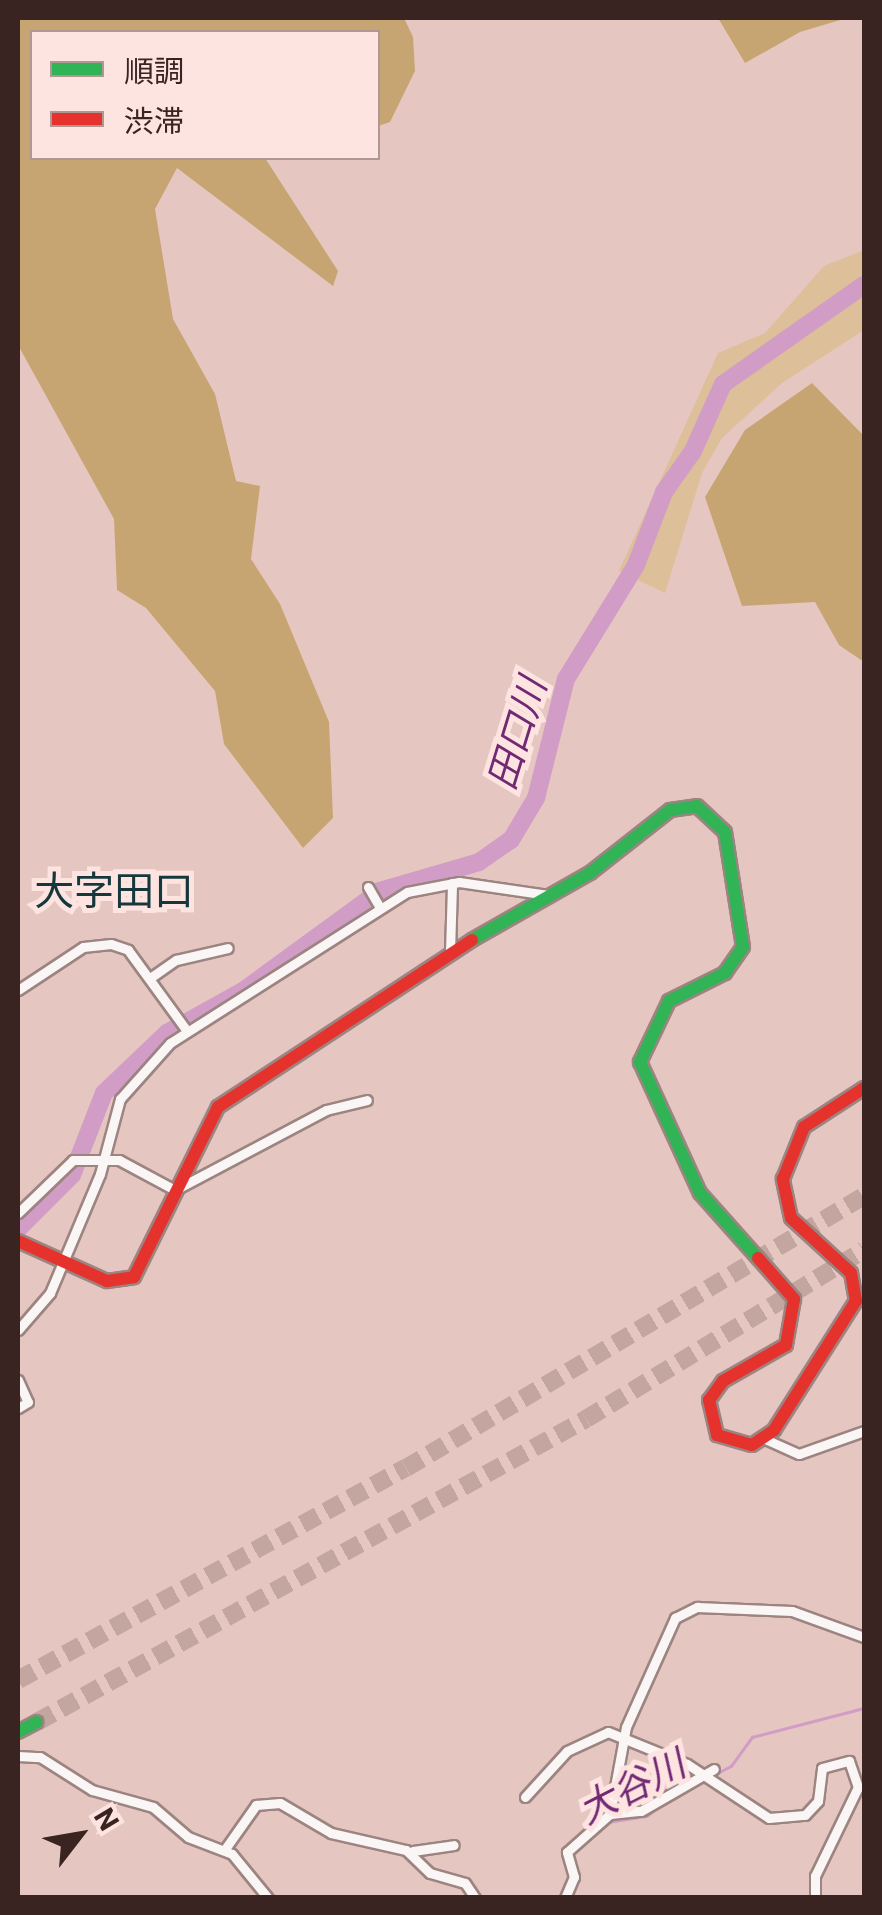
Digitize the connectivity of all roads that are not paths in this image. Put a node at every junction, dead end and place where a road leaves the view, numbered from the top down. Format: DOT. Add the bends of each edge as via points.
graph roads {
  1 [pos="452,884"];
  2 [pos="369,889"];
  3 [pos="548,895"];
  4 [pos="378,904"];
  5 [pos="228,948"];
  6 [pos="450,952"];
  7 [pos="150,978"];
  8 [pos="18,990"];
  9 [pos="186,1031"];
  10 [pos="864,1088"];
  11 [pos="367,1100"];
  12 [pos="97,1159"];
  13 [pos="175,1190"];
  14 [pos="18,1213"];
  15 [pos="21,1242"];
  16 [pos="63,1260"];
  17 [pos="18,1330"];
  18 [pos="18,1380"];
  19 [pos="18,1408"];
  20 [pos="864,1431"];
  21 [pos="765,1439"];
  22 [pos="864,1637"];
  23 [pos="624,1737"];
  24 [pos="18,1756"];
  25 [pos="714,1769"];
  26 [pos="699,1772"];
  27 [pos="525,1797"];
  28 [pos="610,1814"];
  29 [pos="454,1844"];
  30 [pos="225,1849"];
  31 [pos="406,1850"];
  32 [pos="268,1898"];
  33 [pos="474,1898"];
  34 [pos="565,1898"];
  35 [pos="816,1898"];
  1 -- 3 [label="street"];
  1 -- 4 [label="street"];
  1 -- 6 [label="street"];
  2 -- 4 [label="street"];
  3 -- 6 [label="street"];
  3 -- 21 [label="street" via="675,808 704,808 723,826 742,952 725,973 669,1001 640,1062 700,1193 794,1299 786,1345 723,1380 708,1406 722,1440 744,1446"];
  4 -- 9 [label="street"];
  5 -- 7 [label="street" via="176,960"];
  6 -- 13 [label="street" via="218,1107"];
  7 -- 8 [label="street" via="128,950 111,944 83,947"];
  7 -- 9 [label="street"];
  9 -- 12 [label="street" via="120,1098"];
  10 -- 21 [label="street" via="808,1122 786,1166 790,1218 847,1269 857,1295"];
  11 -- 13 [label="street" via="326,1110"];
  12 -- 13 [label="street" via="127,1162"];
  12 -- 14 [label="street" via="75,1159"];
  12 -- 16 [label="street"];
  13 -- 16 [label="street" via="134,1277 114,1283"];
  15 -- 16 [label="street"];
  16 -- 17 [label="street" via="39,1312"];
  18 -- 19 [label="street" via="28,1402"];
  20 -- 21 [label="street" via="799,1454"];
  22 -- 23 [label="street" via="792,1611 684,1611"];
  23 -- 26 [label="street"];
  23 -- 27 [label="street" via="580,1741"];
  23 -- 28 [label="street"];
  24 -- 30 [label="street" via="40,1757 92,1790 153,1807 188,1837"];
  25 -- 26 [label="street"];
  26 -- 28 [label="street" via="641,1811"];
  26 -- 35 [label="street" via="770,1818 813,1808 822,1768 831,1761 857,1769 845,1820 815,1876"];
  28 -- 34 [label="street" via="567,1852 574,1877"];
  29 -- 31 [label="street"];
  30 -- 31 [label="street" via="256,1805 269,1803 292,1807 330,1833"];
  30 -- 32 [label="street"];
  31 -- 33 [label="street" via="430,1873 464,1883"];
}
